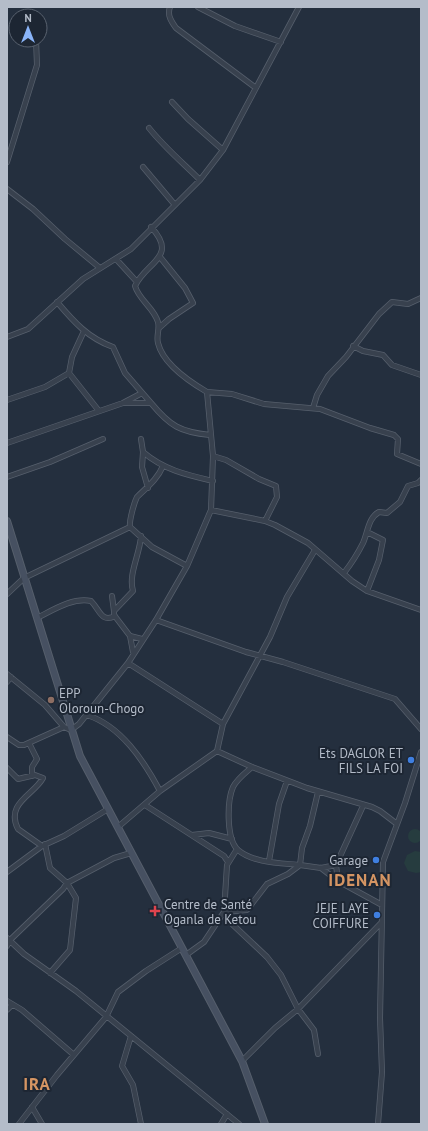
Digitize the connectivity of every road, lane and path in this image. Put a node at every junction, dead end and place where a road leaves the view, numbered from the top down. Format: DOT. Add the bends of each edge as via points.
graph roads {
  1 [pos="170,7"];
  2 [pos="198,7"];
  3 [pos="298,7"];
  4 [pos="281,42"];
  5 [pos="36,48"];
  6 [pos="256,88"];
  7 [pos="172,102"];
  8 [pos="149,128"];
  9 [pos="223,150"];
  10 [pos="7,162"];
  11 [pos="144,167"];
  12 [pos="200,180"];
  13 [pos="7,189"];
  14 [pos="175,205"];
  15 [pos="151,228"];
  16 [pos="160,257"];
  17 [pos="116,260"];
  18 [pos="100,268"];
  19 [pos="137,282"];
  20 [pos="421,298"];
  21 [pos="57,302"];
  22 [pos="159,328"];
  23 [pos="84,332"];
  24 [pos="7,337"];
  25 [pos="353,346"];
  26 [pos="69,373"];
  27 [pos="421,375"];
  28 [pos="207,392"];
  29 [pos="142,393"];
  30 [pos="7,400"];
  31 [pos="123,403"];
  32 [pos="151,403"];
  33 [pos="313,408"];
  34 [pos="99,411"];
  35 [pos="210,435"];
  36 [pos="103,439"];
  37 [pos="141,439"];
  38 [pos="7,443"];
  39 [pos="143,452"];
  40 [pos="213,456"];
  41 [pos="421,464"];
  42 [pos="163,466"];
  43 [pos="7,477"];
  44 [pos="421,480"];
  45 [pos="213,481"];
  46 [pos="148,488"];
  47 [pos="211,510"];
  48 [pos="7,521"];
  49 [pos="265,521"];
  50 [pos="130,527"];
  51 [pos="8,528"];
  52 [pos="367,532"];
  53 [pos="141,536"];
  54 [pos="315,550"];
  55 [pos="187,566"];
  56 [pos="344,573"];
  57 [pos="24,578"];
  58 [pos="367,591"];
  59 [pos="7,594"];
  60 [pos="112,596"];
  61 [pos="421,610"];
  62 [pos="114,614"];
  63 [pos="37,618"];
  64 [pos="156,620"];
  65 [pos="130,636"];
  66 [pos="142,640"];
  67 [pos="134,652"];
  68 [pos="259,655"];
  69 [pos="128,663"];
  70 [pos="9,675"];
  71 [pos="7,682"];
  72 [pos="87,714"];
  73 [pos="223,724"];
  74 [pos="64,727"];
  75 [pos="421,729"];
  76 [pos="71,730"];
  77 [pos="7,737"];
  78 [pos="28,743"];
  79 [pos="217,751"];
  80 [pos="421,752"];
  81 [pos="252,767"];
  82 [pos="7,768"];
  83 [pos="32,776"];
  84 [pos="287,781"];
  85 [pos="160,791"];
  86 [pos="318,792"];
  87 [pos="145,805"];
  88 [pos="363,806"];
  89 [pos="108,809"];
  90 [pos="397,824"];
  91 [pos="118,827"];
  92 [pos="192,835"];
  93 [pos="232,839"];
  94 [pos="44,845"];
  95 [pos="237,849"];
  96 [pos="131,853"];
  97 [pos="269,861"];
  98 [pos="228,862"];
  99 [pos="300,865"];
  100 [pos="336,865"];
  101 [pos="321,868"];
  102 [pos="7,872"];
  103 [pos="338,881"];
  104 [pos="67,883"];
  105 [pos="382,906"];
  106 [pos="224,912"];
  107 [pos="381,923"];
  108 [pos="9,939"];
  109 [pos="7,946"];
  110 [pos="182,948"];
  111 [pos="186,955"];
  112 [pos="50,973"];
  113 [pos="7,1001"];
  114 [pos="12,1005"];
  115 [pos="298,1009"];
  116 [pos="7,1010"];
  117 [pos="106,1017"];
  118 [pos="131,1036"];
  119 [pos="318,1054"];
  120 [pos="74,1055"];
  121 [pos="242,1061"];
  122 [pos="32,1107"];
  123 [pos="227,1114"];
  124 [pos="19,1124"];
  125 [pos="42,1124"];
  126 [pos="141,1124"];
  127 [pos="221,1124"];
  128 [pos="239,1124"];
  129 [pos="265,1124"];
  130 [pos="378,1124"];
  1 -- 6 [label="street" via="168,12 176,28"];
  2 -- 4 [label="street" via="235,26"];
  3 -- 4 [label="street"];
  4 -- 6 [label="street"];
  5 -- 10 [label="street" via="37,65"];
  6 -- 9 [label="street"];
  7 -- 9 [label="street"];
  8 -- 12 [label="street"];
  9 -- 12 [label="street"];
  11 -- 14 [label="street"];
  12 -- 14 [label="street"];
  13 -- 18 [label="street" via="33,208"];
  14 -- 15 [label="street"];
  15 -- 16 [label="street" via="162,241"];
  15 -- 17 [label="street" via="131,249"];
  16 -- 19 [label="street"];
  16 -- 22 [label="street" via="185,288 193,303"];
  17 -- 18 [label="street"];
  17 -- 19 [label="street"];
  18 -- 21 [label="street"];
  19 -- 22 [label="street" via="136,291 152,311"];
  20 -- 25 [label="street" via="408,304 389,304"];
  21 -- 23 [label="street"];
  21 -- 24 [label="street" via="28,329"];
  22 -- 28 [label="street" via="159,348 170,363 186,379"];
  23 -- 26 [label="street" via="72,356"];
  23 -- 29 [label="street" via="113,347 121,366"];
  25 -- 27 [label="street" via="383,355 392,366"];
  25 -- 33 [label="street" via="328,376"];
  26 -- 30 [label="street" via="44,387"];
  26 -- 34 [label="street"];
  28 -- 33 [label="street" via="232,394 264,404"];
  28 -- 35 [label="street"];
  29 -- 31 [label="street"];
  29 -- 32 [label="street"];
  31 -- 32 [label="street"];
  31 -- 34 [label="street"];
  32 -- 35 [label="street" via="183,431"];
  33 -- 41 [label="street" via="394,435 398,439 396,454"];
  34 -- 38 [label="street"];
  35 -- 40 [label="street"];
  36 -- 43 [label="street"];
  37 -- 39 [label="street"];
  39 -- 42 [label="street"];
  39 -- 46 [label="street" via="142,467"];
  40 -- 45 [label="street"];
  40 -- 49 [label="street" via="276,486 277,497"];
  42 -- 45 [label="street" via="186,475"];
  42 -- 46 [label="street"];
  44 -- 52 [label="street" via="408,486 400,502 390,512 377,513 368,525"];
  45 -- 47 [label="street"];
  46 -- 50 [label="street" via="137,497"];
  47 -- 49 [label="street"];
  47 -- 55 [label="street"];
  48 -- 51 [label="street"];
  49 -- 54 [label="street" via="308,543"];
  50 -- 53 [label="street"];
  50 -- 57 [label="street"];
  51 -- 57 [label="street"];
  52 -- 56 [label="street"];
  52 -- 58 [label="street" via="383,540 379,560"];
  53 -- 55 [label="street" via="160,553"];
  53 -- 62 [label="street" via="131,584 134,591"];
  54 -- 56 [label="street"];
  54 -- 68 [label="street" via="287,597 270,637"];
  55 -- 64 [label="street"];
  56 -- 58 [label="street"];
  57 -- 59 [label="street"];
  57 -- 63 [label="street"];
  58 -- 61 [label="street"];
  60 -- 62 [label="street"];
  62 -- 63 [label="street" via="109,619 104,618 91,601 83,600 63,605"];
  62 -- 65 [label="street"];
  63 -- 76 [label="street"];
  64 -- 66 [label="street"];
  64 -- 68 [label="street"];
  65 -- 66 [label="street"];
  65 -- 67 [label="street"];
  66 -- 67 [label="street"];
  67 -- 69 [label="street"];
  68 -- 73 [label="street"];
  68 -- 75 [label="street" via="395,699"];
  69 -- 72 [label="street"];
  69 -- 73 [label="street"];
  70 -- 71 [label="street"];
  70 -- 74 [label="street" via="45,705"];
  72 -- 76 [label="street"];
  72 -- 85 [label="street" via="105,722 118,732 146,767"];
  73 -- 79 [label="street"];
  74 -- 76 [label="street"];
  74 -- 78 [label="street"];
  76 -- 89 [label="street" via="80,756"];
  77 -- 78 [label="street" via="19,745"];
  78 -- 83 [label="street" via="37,759 32,767"];
  79 -- 81 [label="street"];
  79 -- 85 [label="street"];
  80 -- 90 [label="street"];
  81 -- 84 [label="street"];
  81 -- 93 [label="street" via="237,781 231,795 229,820"];
  82 -- 83 [label="street" via="18,779"];
  83 -- 94 [label="street" via="43,779 20,802 15,816 16,824 24,835"];
  84 -- 86 [label="street"];
  84 -- 97 [label="street" via="279,804"];
  85 -- 87 [label="street"];
  86 -- 88 [label="street"];
  86 -- 99 [label="street" via="302,848"];
  87 -- 91 [label="street"];
  87 -- 92 [label="street"];
  88 -- 90 [label="street" via="380,811"];
  88 -- 100 [label="street"];
  89 -- 91 [label="street"];
  89 -- 94 [label="street"];
  90 -- 105 [label="street" via="383,862"];
  91 -- 96 [label="street"];
  92 -- 93 [label="street" via="209,833"];
  92 -- 98 [label="street" via="224,856"];
  93 -- 95 [label="street"];
  94 -- 102 [label="street"];
  94 -- 104 [label="street" via="50,868"];
  95 -- 97 [label="street" via="259,860"];
  95 -- 98 [label="street"];
  96 -- 104 [label="street" via="114,858"];
  96 -- 110 [label="street"];
  97 -- 99 [label="street"];
  98 -- 106 [label="street"];
  99 -- 101 [label="street"];
  99 -- 106 [label="street" via="267,884 247,910"];
  100 -- 101 [label="street"];
  100 -- 103 [label="street"];
  101 -- 103 [label="street"];
  103 -- 105 [label="street"];
  104 -- 108 [label="street"];
  104 -- 112 [label="street" via="76,898 71,948"];
  105 -- 107 [label="street"];
  106 -- 111 [label="street" via="204,942"];
  106 -- 115 [label="street" via="231,923 267,957 281,975"];
  107 -- 115 [label="street"];
  107 -- 130 [label="street" via="382,1072"];
  108 -- 109 [label="street"];
  108 -- 112 [label="street"];
  110 -- 111 [label="street"];
  110 -- 117 [label="street" via="123,988 115,997"];
  111 -- 121 [label="street"];
  112 -- 117 [label="street"];
  113 -- 114 [label="street"];
  114 -- 116 [label="street"];
  114 -- 120 [label="street" via="22,1010"];
  115 -- 119 [label="street" via="314,1030"];
  115 -- 121 [label="street"];
  117 -- 118 [label="street"];
  117 -- 120 [label="street"];
  118 -- 123 [label="street"];
  118 -- 126 [label="street" via="122,1066 132,1085"];
  120 -- 122 [label="street"];
  121 -- 129 [label="street"];
  122 -- 124 [label="street"];
  122 -- 125 [label="street"];
  123 -- 127 [label="street"];
  123 -- 128 [label="street"];
}
